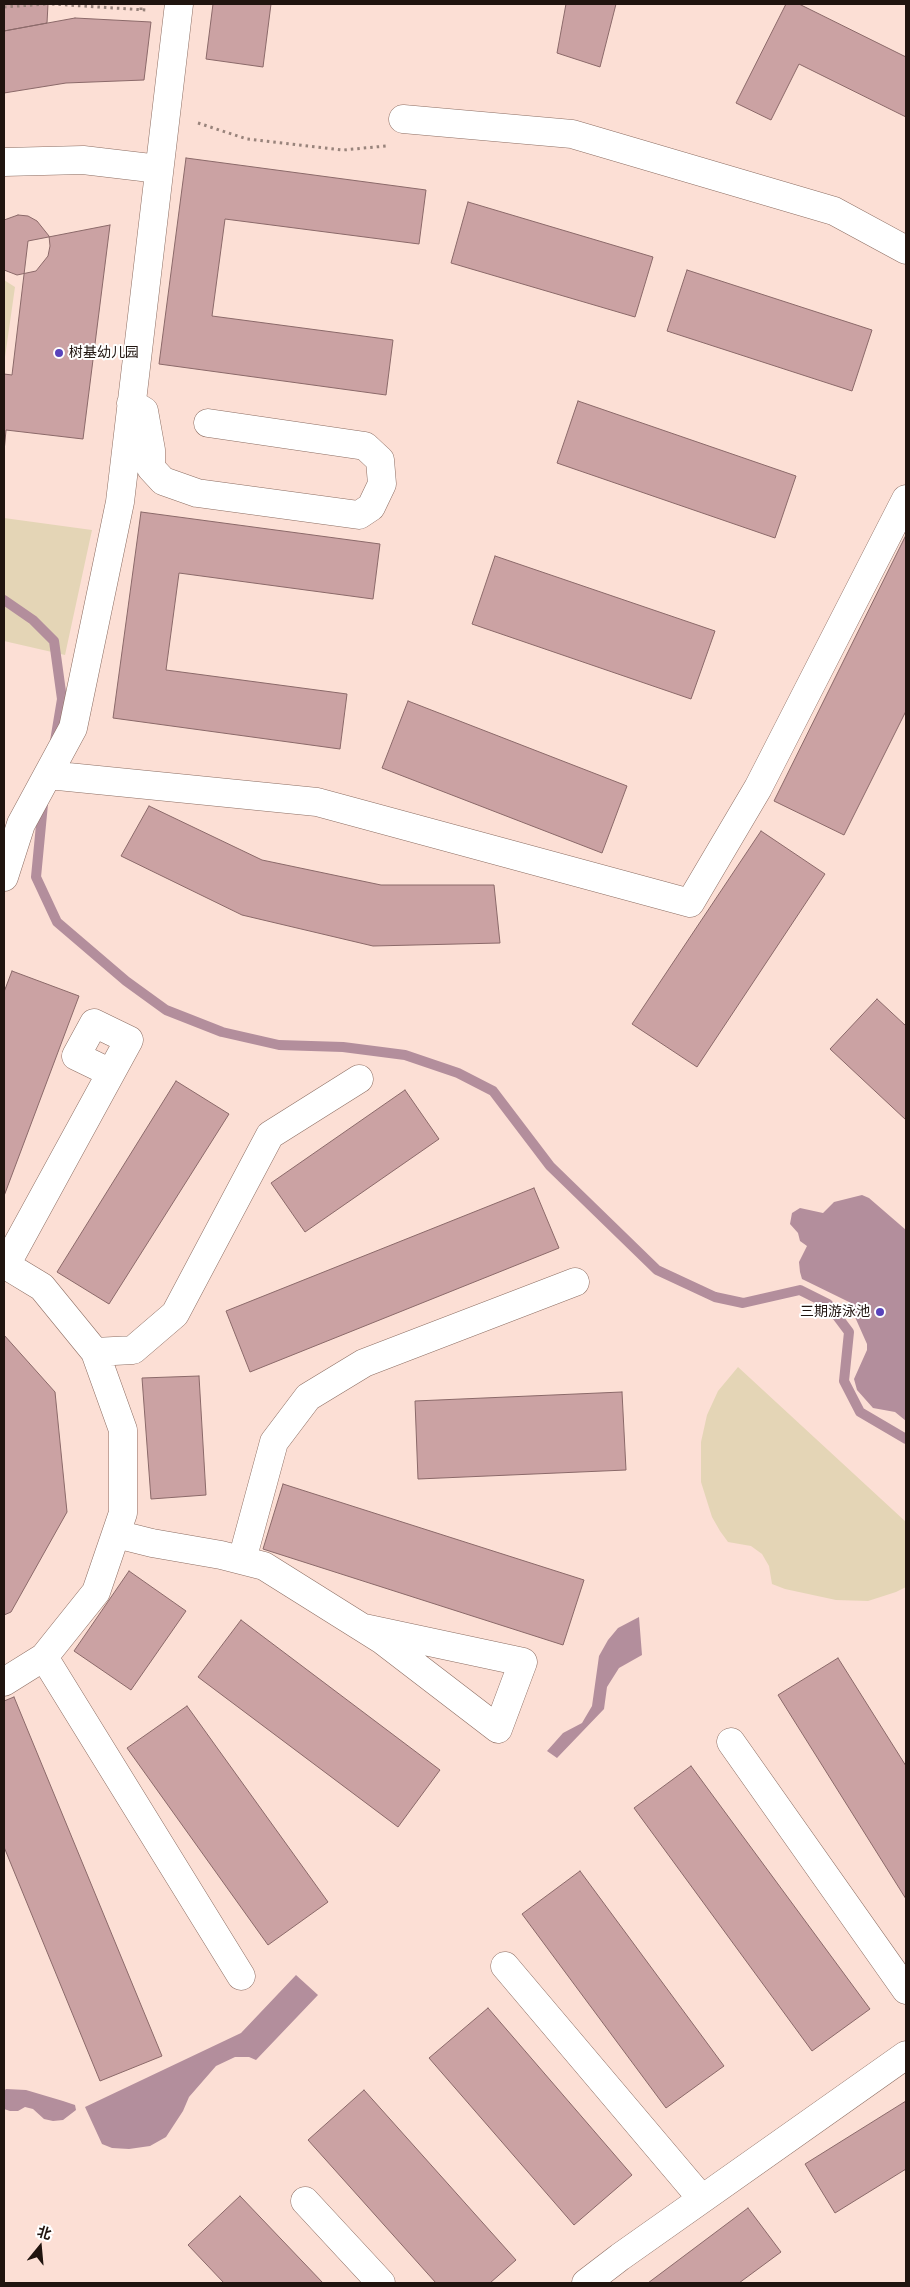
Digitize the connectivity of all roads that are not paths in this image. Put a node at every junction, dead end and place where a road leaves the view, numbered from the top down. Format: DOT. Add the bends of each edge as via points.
graph roads {
  1 [pos="178,8"];
  2 [pos="403,119"];
  3 [pos="4,162"];
  4 [pos="159,169"];
  5 [pos="906,250"];
  6 [pos="131,403"];
  7 [pos="208,423"];
  8 [pos="906,499"];
  9 [pos="48,775"];
  10 [pos="4,877"];
  11 [pos="111,1073"];
  12 [pos="359,1079"];
  13 [pos="5,1264"];
  14 [pos="575,1282"];
  15 [pos="95,1352"];
  16 [pos="116,1534"];
  17 [pos="242,1560"];
  18 [pos="364,1628"];
  19 [pos="44,1657"];
  20 [pos="4,1682"];
  21 [pos="731,1742"];
  22 [pos="505,1966"];
  23 [pos="241,1976"];
  24 [pos="906,1990"];
  25 [pos="906,2055"];
  26 [pos="702,2199"];
  27 [pos="305,2201"];
  28 [pos="381,2283"];
  29 [pos="586,2283"];
  1 -- 4 [label="street"];
  2 -- 5 [label="street" via="572,134 834,211"];
  3 -- 4 [label="street" via="83,160"];
  4 -- 6 [label="street"];
  6 -- 7 [label="street" via="144,411 151,468 163,481 197,493 359,515 372,507 382,484 380,460 365,446"];
  6 -- 9 [label="street" via="120,502 73,728"];
  8 -- 9 [label="street" via="758,788 690,902 317,802"];
  9 -- 10 [label="street" via="21,824"];
  11 -- 13 [label="street"];
  12 -- 15 [label="street" via="270,1135 175,1314 133,1350"];
  13 -- 15 [label="street" via="42,1287"];
  14 -- 17 [label="street" via="364,1363 308,1397 274,1442"];
  15 -- 16 [label="street" via="122,1430 123,1513"];
  16 -- 17 [label="street"];
  16 -- 19 [label="street" via="96,1592"];
  17 -- 18 [label="street" via="264,1566"];
  18 -- 18 [label="street" via="382,1640 498,1729 523,1662"];
  19 -- 20 [label="street"];
  19 -- 23 [label="street"];
  21 -- 24 [label="street"];
  22 -- 26 [label="street"];
  25 -- 26 [label="street"];
  26 -- 29 [label="street"];
  27 -- 28 [label="street"];
}
